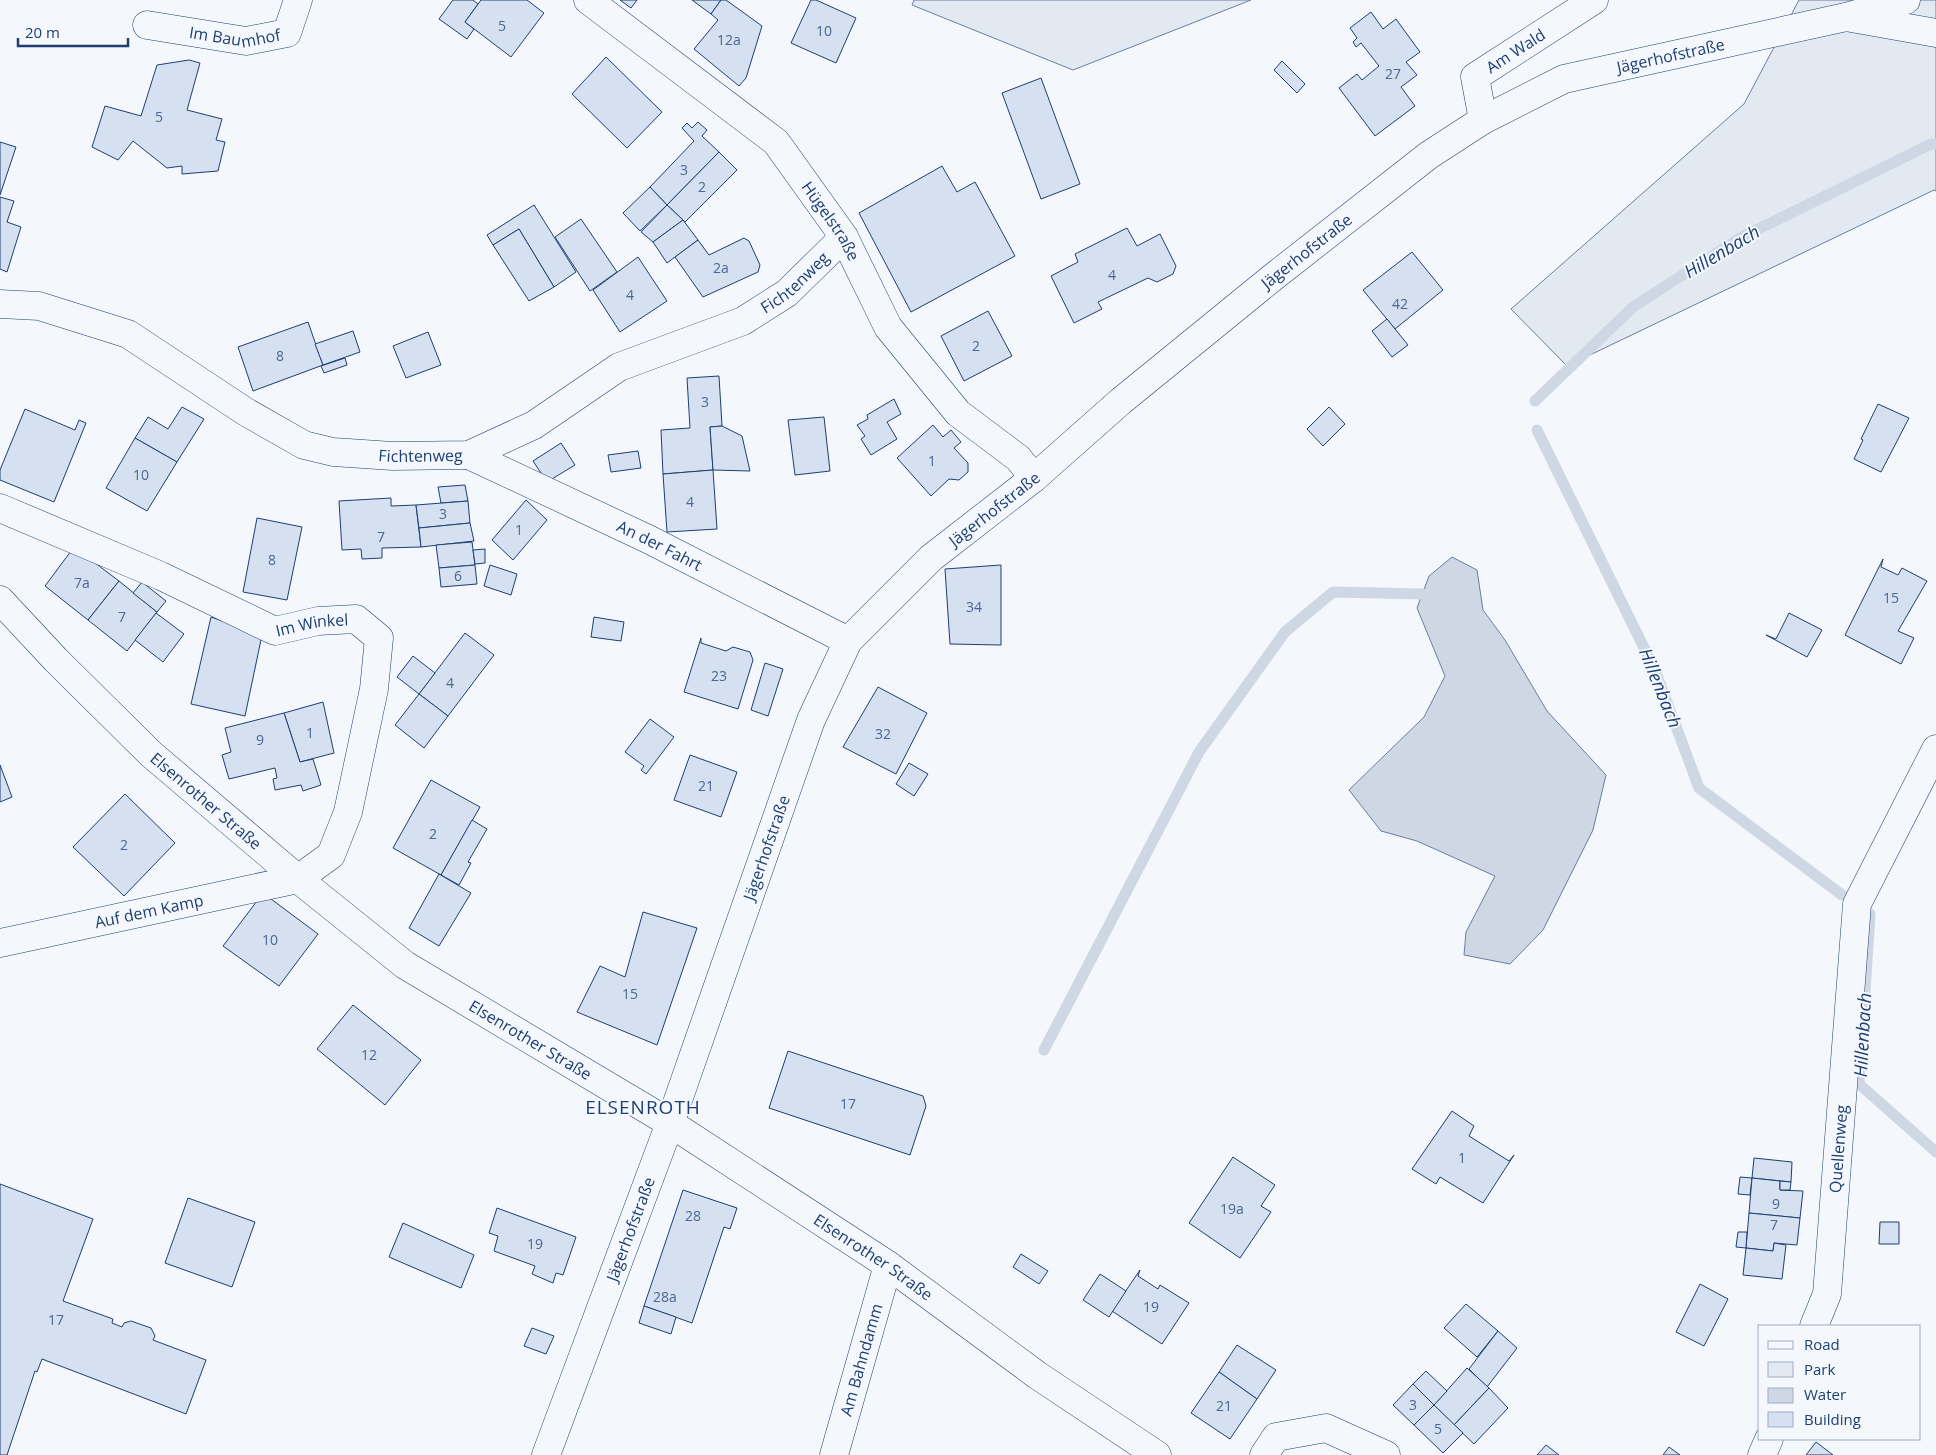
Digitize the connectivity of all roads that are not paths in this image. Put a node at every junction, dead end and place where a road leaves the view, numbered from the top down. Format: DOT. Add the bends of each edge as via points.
graph roads {
  1 [pos="298,0"];
  2 [pos="588,0"];
  3 [pos="1594,0"];
  4 [pos="1906,0"];
  5 [pos="1846,17"];
  6 [pos="147,26"];
  7 [pos="1936,33"];
  8 [pos="1483,120"];
  9 [pos="844,236"];
  10 [pos="0,304"];
  11 [pos="469,455"];
  12 [pos="1034,478"];
  13 [pos="0,508"];
  14 [pos="0,600"];
  15 [pos="848,641"];
  16 [pos="1936,749"];
  17 [pos="298,879"];
  18 [pos="0,943"];
  19 [pos="670,1123"];
  20 [pos="888,1265"];
  21 [pos="1814,1325"];
  22 [pos="1768,1440"];
  23 [pos="546,1455"];
  24 [pos="834,1455"];
  25 [pos="1157,1455"];
  26 [pos="1264,1455"];
  27 [pos="1386,1455"];
  28 [pos="1762,1455"];
  1 -- 6 [label="street, Im Baumhof" via="287,32 246,41"];
  2 -- 9 [label="street, Hügelstraße" via="776,142"];
  3 -- 8 [label="street, Am Wald" via="1475,77"];
  4 -- 5 [label="street, Jägerhofstraße"];
  5 -- 7 [label="street"];
  5 -- 8 [label="street, Jägerhofstraße" via="1564,79"];
  8 -- 12 [label="street, Jägerhofstraße" via="1428,155 1272,278 1121,401"];
  9 -- 11 [label="street, Fichtenweg" via="787,293 743,321 619,367 534,425"];
  9 -- 12 [label="street, Hügelstraße" via="888,328 958,413 1018,458"];
  10 -- 11 [label="street, Fichtenweg" via="39,306 128,334 246,412 304,445 333,452 393,456"];
  11 -- 15 [label="street, An der Fahrt" via="648,539"];
  12 -- 15 [label="street, Jägerhofstraße" via="930,558"];
  13 -- 17 [label="street, Im Winkel" via="160,576 275,631 318,620 356,619 379,638 374,689 348,812 331,855"];
  14 -- 17 [label="street, Elsenrother Straße" via="151,754"];
  15 -- 19 [label="street, Jägerhofstraße" via="811,720"];
  16 -- 21 [label="street, Quellenweg" via="1857,904 1827,1294"];
  17 -- 18 [label="street, Auf dem Kamp"];
  17 -- 19 [label="street, Elsenrother Straße" via="405,964"];
  19 -- 20 [label="street, Elsenrother Straße"];
  19 -- 23 [label="street, Jägerhofstraße"];
  20 -- 24 [label="street, Am Bahndamm"];
  20 -- 25 [label="street, Elsenrother Straße" via="1037,1376"];
  22 -- 28 [label="street"];
  26 -- 27 [label="street" via="1276,1437 1326,1428"];
}
